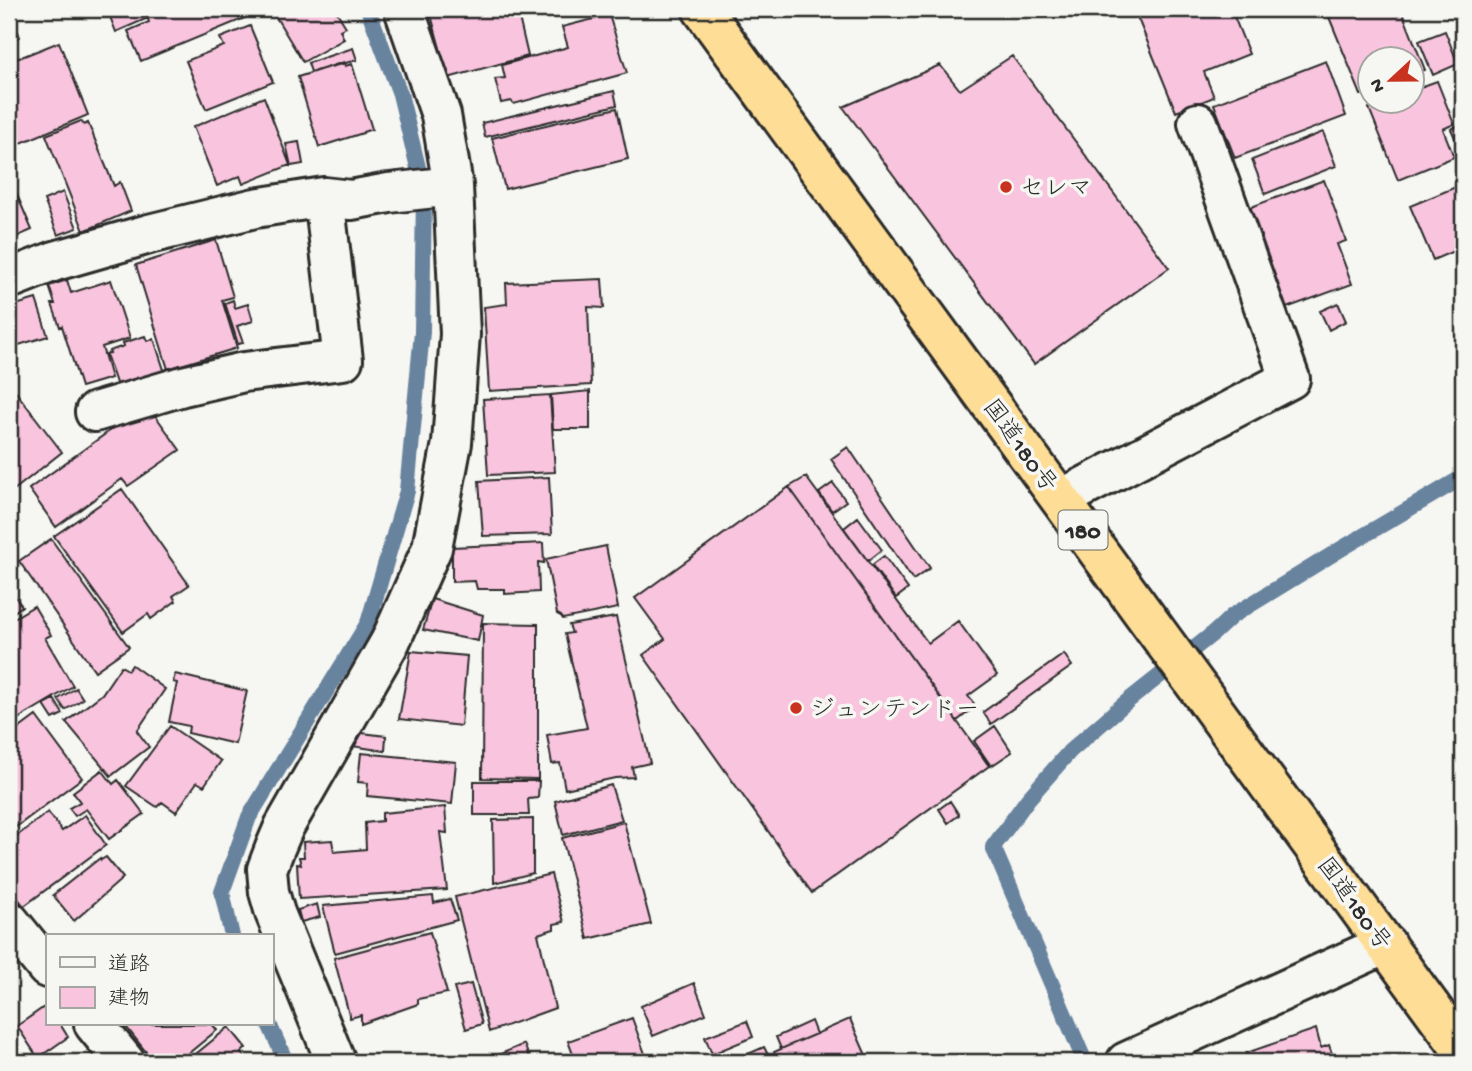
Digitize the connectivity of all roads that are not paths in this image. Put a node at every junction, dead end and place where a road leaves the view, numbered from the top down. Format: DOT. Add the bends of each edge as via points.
graph roads {
  1 [pos="404,9"];
  2 [pos="702,9"];
  3 [pos="1198,123"];
  4 [pos="453,186"];
  5 [pos="324,198"];
  6 [pos="9,279"];
  7 [pos="95,412"];
  8 [pos="1060,499"];
  9 [pos="9,921"];
  10 [pos="1386,944"];
  11 [pos="46,967"];
  12 [pos="96,1026"];
  13 [pos="1463,1051"];
  14 [pos="125,1062"];
  15 [pos="336,1062"];
  16 [pos="1126,1062"];
  1 -- 4 [label="street" via="441,115"];
  2 -- 8 [label="highway, 国道180号 / 180"];
  3 -- 8 [label="street" via="1290,379"];
  4 -- 5 [label="street" via="351,200"];
  4 -- 15 [label="street" via="460,334 452,443 432,548 390,642 284,827 267,869 275,913"];
  5 -- 6 [label="street" via="255,208 149,234"];
  5 -- 7 [label="street" via="343,360 244,372"];
  8 -- 10 [label="highway, 国道180号 / 180"];
  9 -- 11 [label="street"];
  10 -- 13 [label="highway, 国道180号 / 180"];
  10 -- 16 [label="street"];
  12 -- 14 [label="street"];
}
